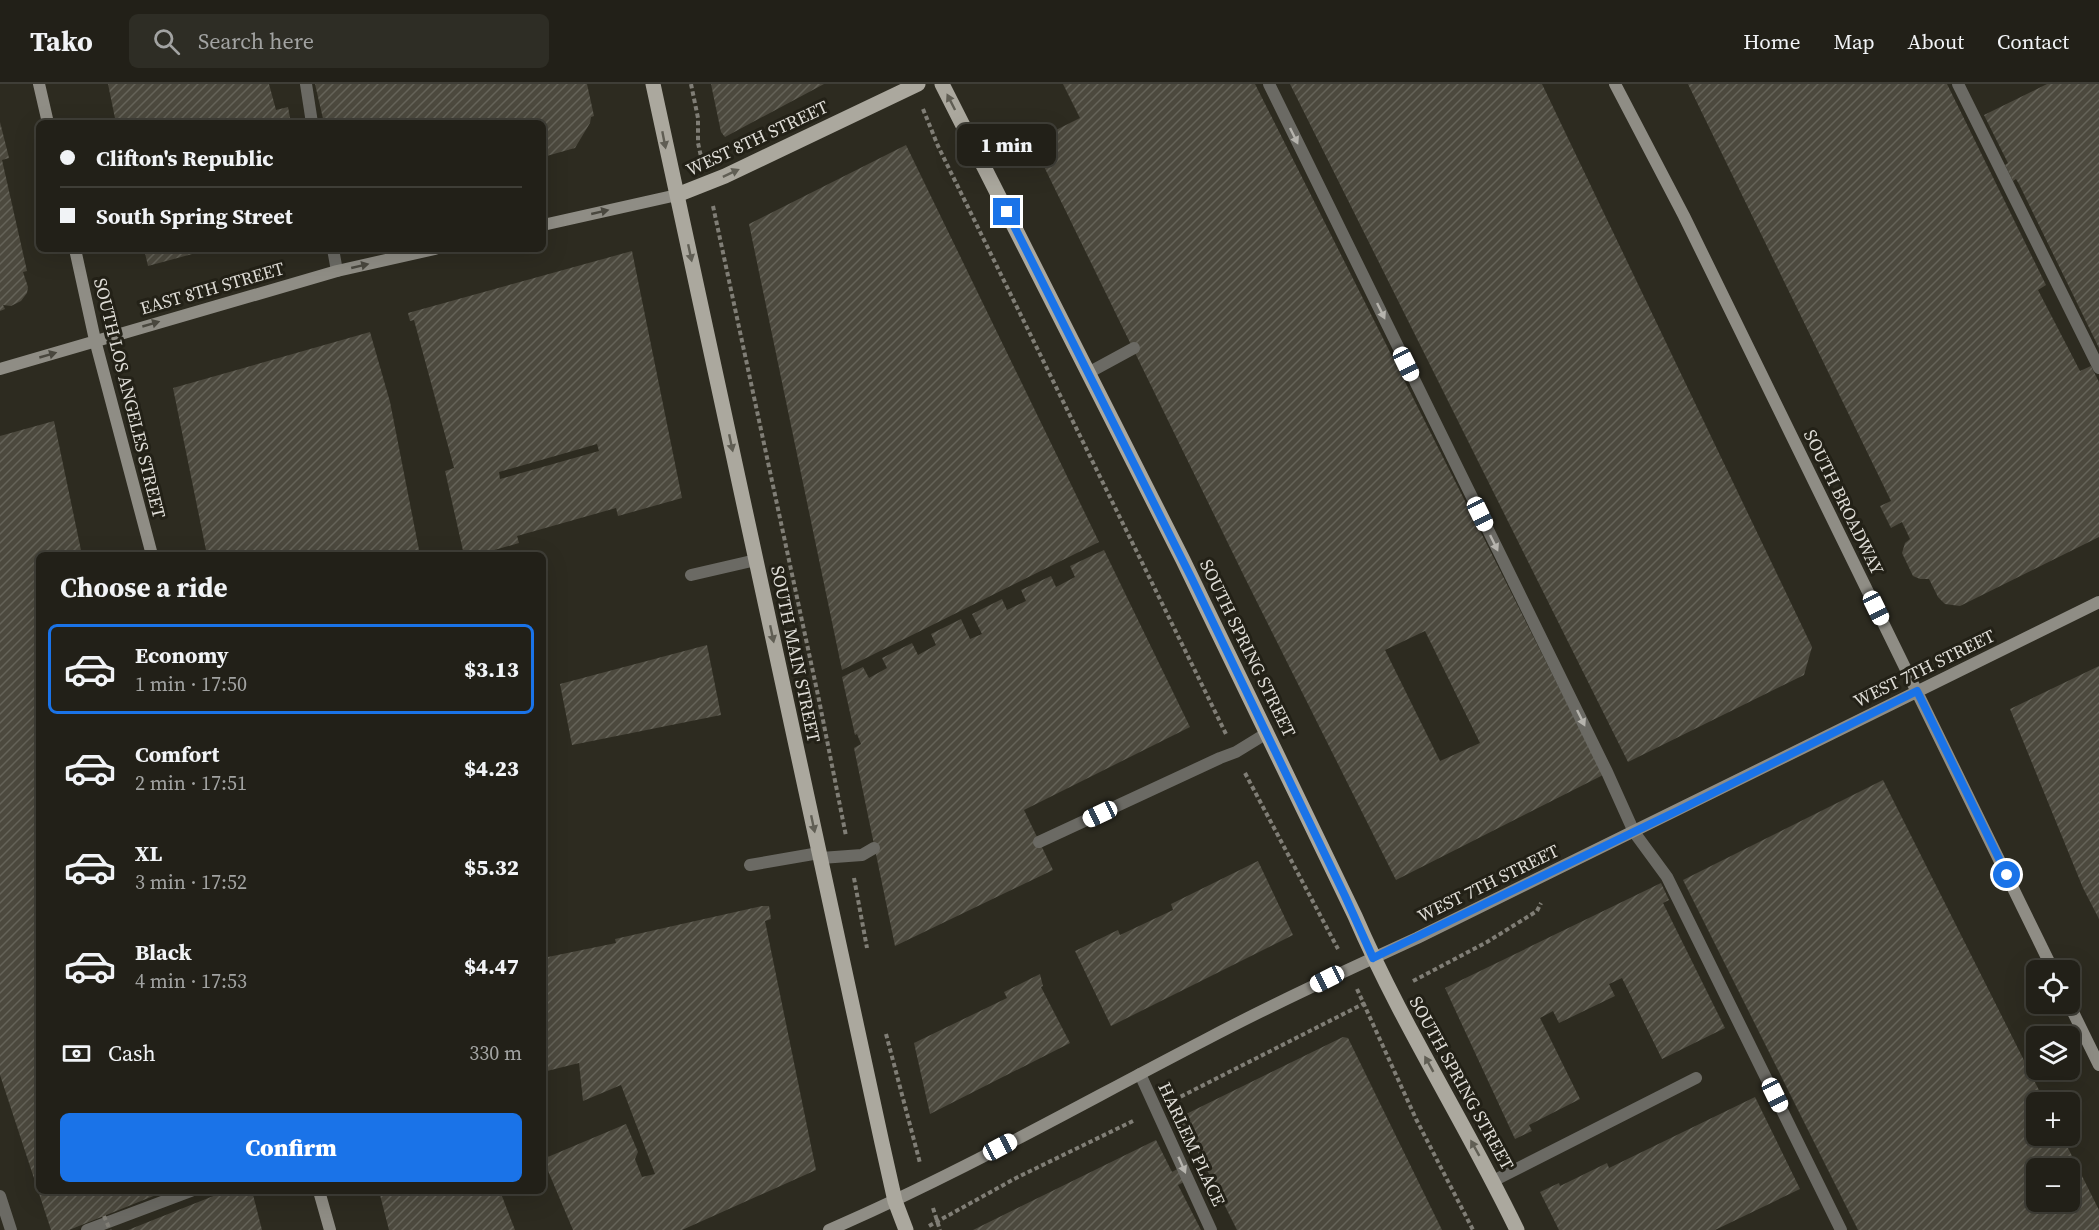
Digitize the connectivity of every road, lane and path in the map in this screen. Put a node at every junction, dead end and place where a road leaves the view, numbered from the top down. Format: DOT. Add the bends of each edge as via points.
graph roads {
  1 [pos="39,84"];
  2 [pos="306,84"];
  3 [pos="653,84"];
  4 [pos="691,84"];
  5 [pos="942,84"];
  6 [pos="1269,84"];
  7 [pos="1615,84"];
  8 [pos="1958,84"];
  9 [pos="915,85"];
  10 [pos="698,118"];
  11 [pos="47,120"];
  12 [pos="312,120"];
  13 [pos="677,195"];
  14 [pos="717,223"];
  15 [pos="546,224"];
  16 [pos="76,252"];
  17 [pos="334,252"];
  18 [pos="422,252"];
  19 [pos="337,271"];
  20 [pos="95,340"];
  21 [pos="1134,348"];
  22 [pos="2099,368"];
  23 [pos="0,369"];
  24 [pos="1088,373"];
  25 [pos="151,552"];
  26 [pos="756,560"];
  27 [pos="691,575"];
  28 [pos="2099,602"];
  29 [pos="1917,691"];
  30 [pos="1267,733"];
  31 [pos="1236,752"];
  32 [pos="1634,832"];
  33 [pos="1039,842"];
  34 [pos="874,848"];
  35 [pos="849,855"];
  36 [pos="820,856"];
  37 [pos="750,865"];
  38 [pos="1542,902"];
  39 [pos="1329,930"];
  40 [pos="869,956"];
  41 [pos="1373,958"];
  42 [pos="2048,960"];
  43 [pos="1430,971"];
  44 [pos="2074,1014"];
  45 [pos="1369,1017"];
  46 [pos="886,1033"];
  47 [pos="2099,1065"];
  48 [pos="1140,1074"];
  49 [pos="1696,1078"];
  50 [pos="912,1130"];
  51 [pos="1493,1181"];
  52 [pos="183,1194"];
  53 [pos="321,1194"];
  54 [pos="0,1196"];
  55 [pos="895,1201"];
  56 [pos="104,1216"];
  57 [pos="11,1230"];
  58 [pos="87,1230"];
  59 [pos="110,1230"];
  60 [pos="330,1230"];
  61 [pos="829,1230"];
  62 [pos="906,1230"];
  63 [pos="1211,1230"];
  64 [pos="1473,1230"];
  65 [pos="1517,1230"];
  66 [pos="1841,1230"];
  1 -- 11 [label="main road"];
  2 -- 12 [label="street"];
  3 -- 13 [label="main road, SOUTH MAIN STREET, one-way"];
  4 -- 10 [label="path"];
  24 -- 5 [label="main road, SOUTH SPRING STREET, one-way"];
  6 -- 32 [label="street, one-way"];
  7 -- 29 [label="main road, SOUTH BROADWAY"];
  8 -- 22 [label="street"];
  13 -- 9 [label="main road, WEST 8TH STREET, one-way"];
  9 -- 31 [label="path" via="943,156"];
  15 -- 13 [label="main road, one-way"];
  13 -- 26 [label="main road, SOUTH MAIN STREET, one-way"];
  14 -- 35 [label="path"];
  16 -- 20 [label="main road, SOUTH LOS ANGELES STREET"];
  17 -- 19 [label="street"];
  19 -- 18 [label="main road, EAST 8TH STREET, one-way"];
  20 -- 19 [label="main road, EAST 8TH STREET, one-way"];
  23 -- 20 [label="main road, EAST 8TH STREET, one-way"];
  20 -- 25 [label="main road, SOUTH LOS ANGELES STREET"];
  21 -- 24 [label="street"];
  24 -- 30 [label="main road, SOUTH SPRING STREET"];
  26 -- 27 [label="street"];
  26 -- 36 [label="main road, SOUTH MAIN STREET, one-way"];
  28 -- 29 [label="main road, WEST 7TH STREET"];
  29 -- 32 [label="main road, WEST 7TH STREET"];
  29 -- 42 [label="main road, SOUTH BROADWAY"];
  30 -- 31 [label="street"];
  30 -- 41 [label="main road, SOUTH SPRING STREET"];
  31 -- 33 [label="street"];
  31 -- 39 [label="path"];
  32 -- 41 [label="main road, WEST 7TH STREET"];
  32 -- 66 [label="street" via="1667,877"];
  34 -- 35 [label="street" via="862,855"];
  35 -- 36 [label="street"];
  35 -- 40 [label="path"];
  36 -- 37 [label="street"];
  36 -- 55 [label="main road, SOUTH MAIN STREET"];
  38 -- 43 [label="path" via="1537,911 1487,942"];
  41 -- 48 [label="main road, WEST 7TH STREET"];
  51 -- 41 [label="main road, SOUTH SPRING STREET, one-way"];
  44 -- 47 [label="main road"];
  45 -- 64 [label="path"];
  46 -- 50 [label="path"];
  48 -- 55 [label="main road, WEST 7TH STREET"];
  48 -- 63 [label="street, HARLEM PLACE, one-way"];
  49 -- 51 [label="street"];
  51 -- 65 [label="main road, SOUTH SPRING STREET"];
  52 -- 58 [label="street"];
  53 -- 60 [label="main road"];
  54 -- 57 [label="street"];
  55 -- 61 [label="main road, WEST 7TH STREET"];
  55 -- 62 [label="main road, SOUTH MAIN STREET"];
  56 -- 59 [label="path, bridge"];
}
